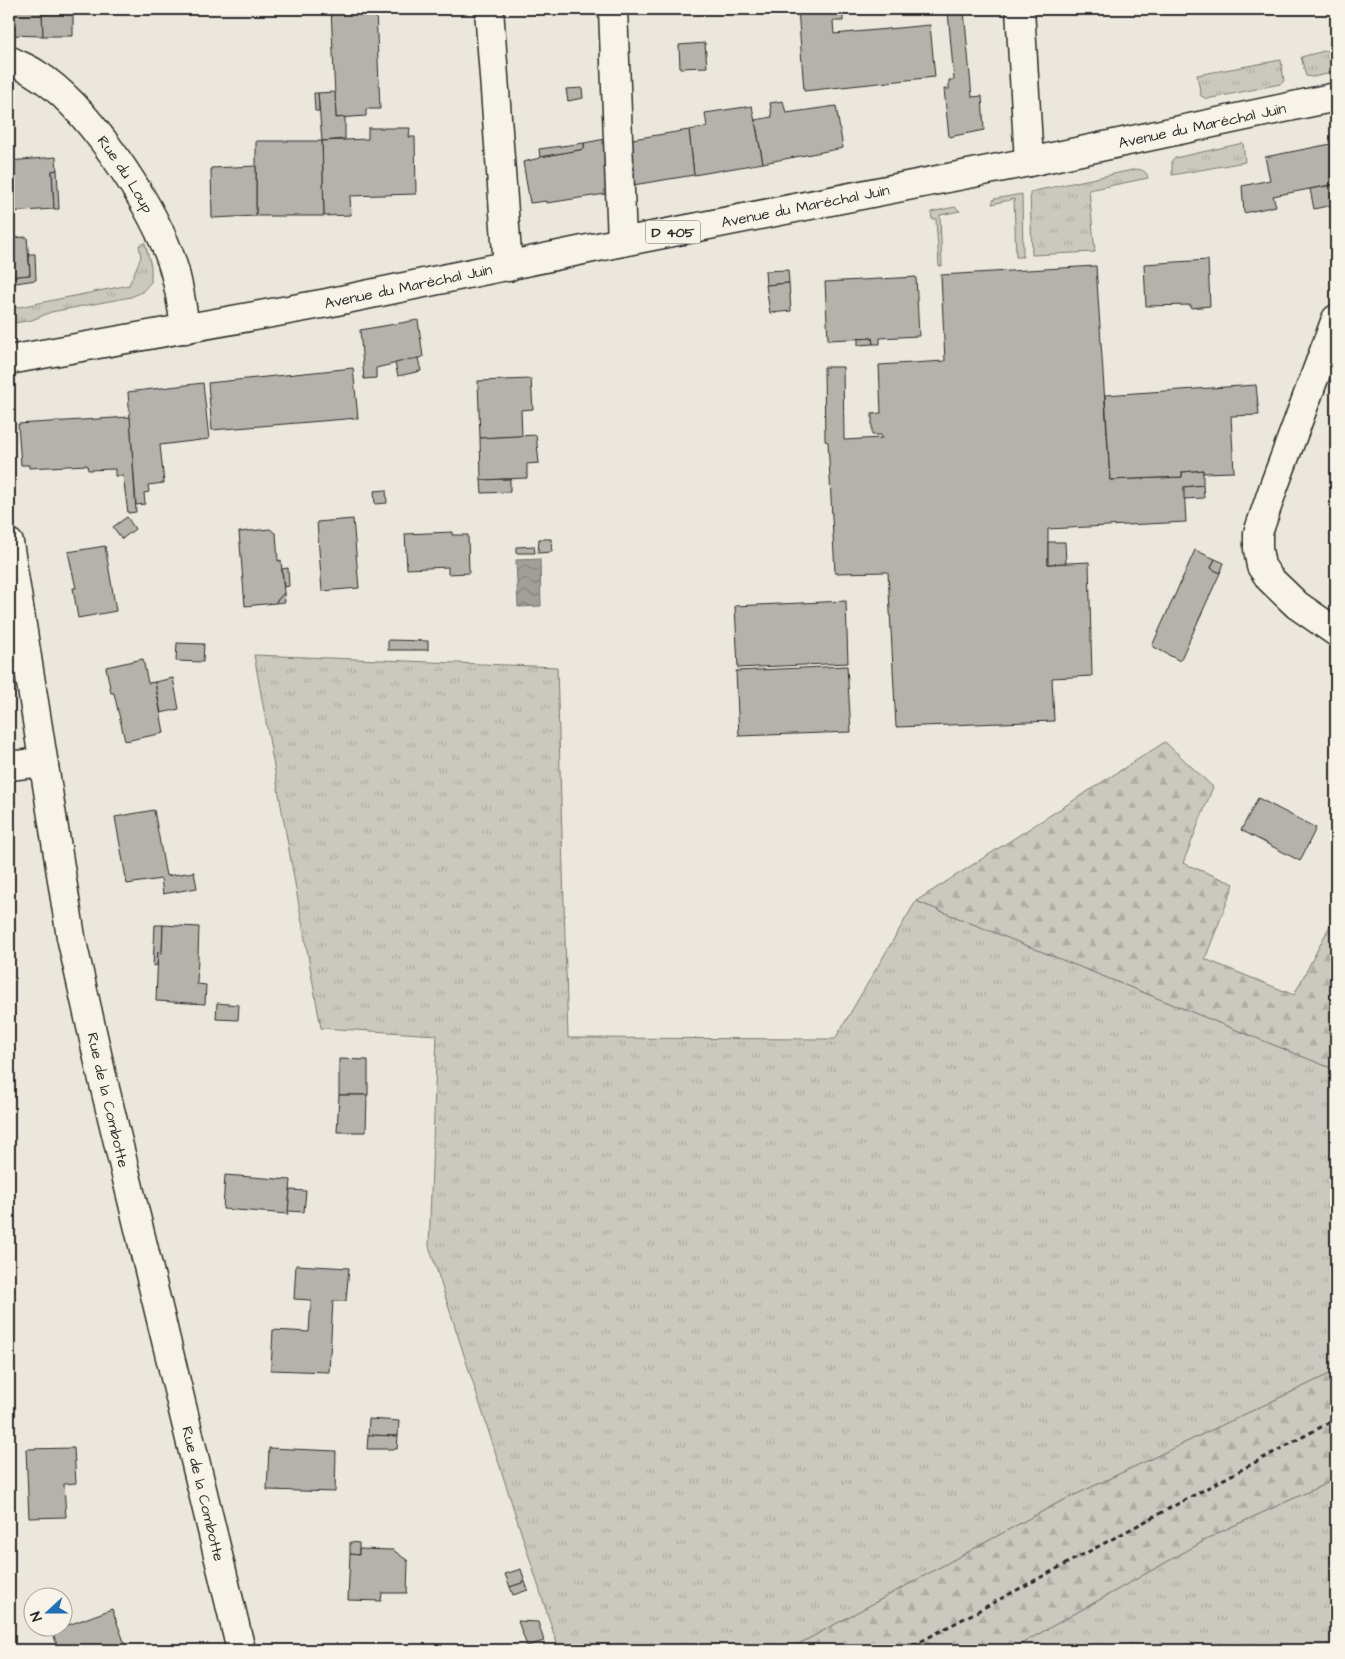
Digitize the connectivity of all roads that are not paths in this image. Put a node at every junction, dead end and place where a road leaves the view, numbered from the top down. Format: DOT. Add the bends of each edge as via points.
graph roads {
  1 [pos="489,9"];
  2 [pos="613,9"];
  3 [pos="1020,9"];
  4 [pos="9,60"];
  5 [pos="1336,98"];
  6 [pos="1029,162"];
  7 [pos="622,242"];
  8 [pos="508,267"];
  9 [pos="1336,319"];
  10 [pos="185,328"];
  11 [pos="9,360"];
  12 [pos="9,543"];
  13 [pos="1336,632"];
  14 [pos="43,762"];
  15 [pos="9,766"];
  16 [pos="241,1650"];
  1 -- 8 [label="street"];
  2 -- 7 [label="street"];
  3 -- 6 [label="street"];
  4 -- 10 [label="street, Rue du Loup" via="37,74 61,92 83,115 132,184 169,254 177,279"];
  5 -- 6 [label="street, Avenue du Maréchal Juin / D 405"];
  6 -- 7 [label="street, Avenue du Maréchal Juin / D 405"];
  7 -- 8 [label="street, Avenue du Maréchal Juin / D 405"];
  8 -- 10 [label="street, Avenue du Maréchal Juin / D 405"];
  9 -- 13 [label="street" via="1258,533 1258,549 1261,566 1270,579 1297,605"];
  10 -- 11 [label="street, Avenue du Maréchal Juin / D 405"];
  12 -- 14 [label="street, Rue de la Combotte"];
  14 -- 15 [label="street"];
  14 -- 16 [label="street, Rue de la Combotte" via="71,937"];
}
